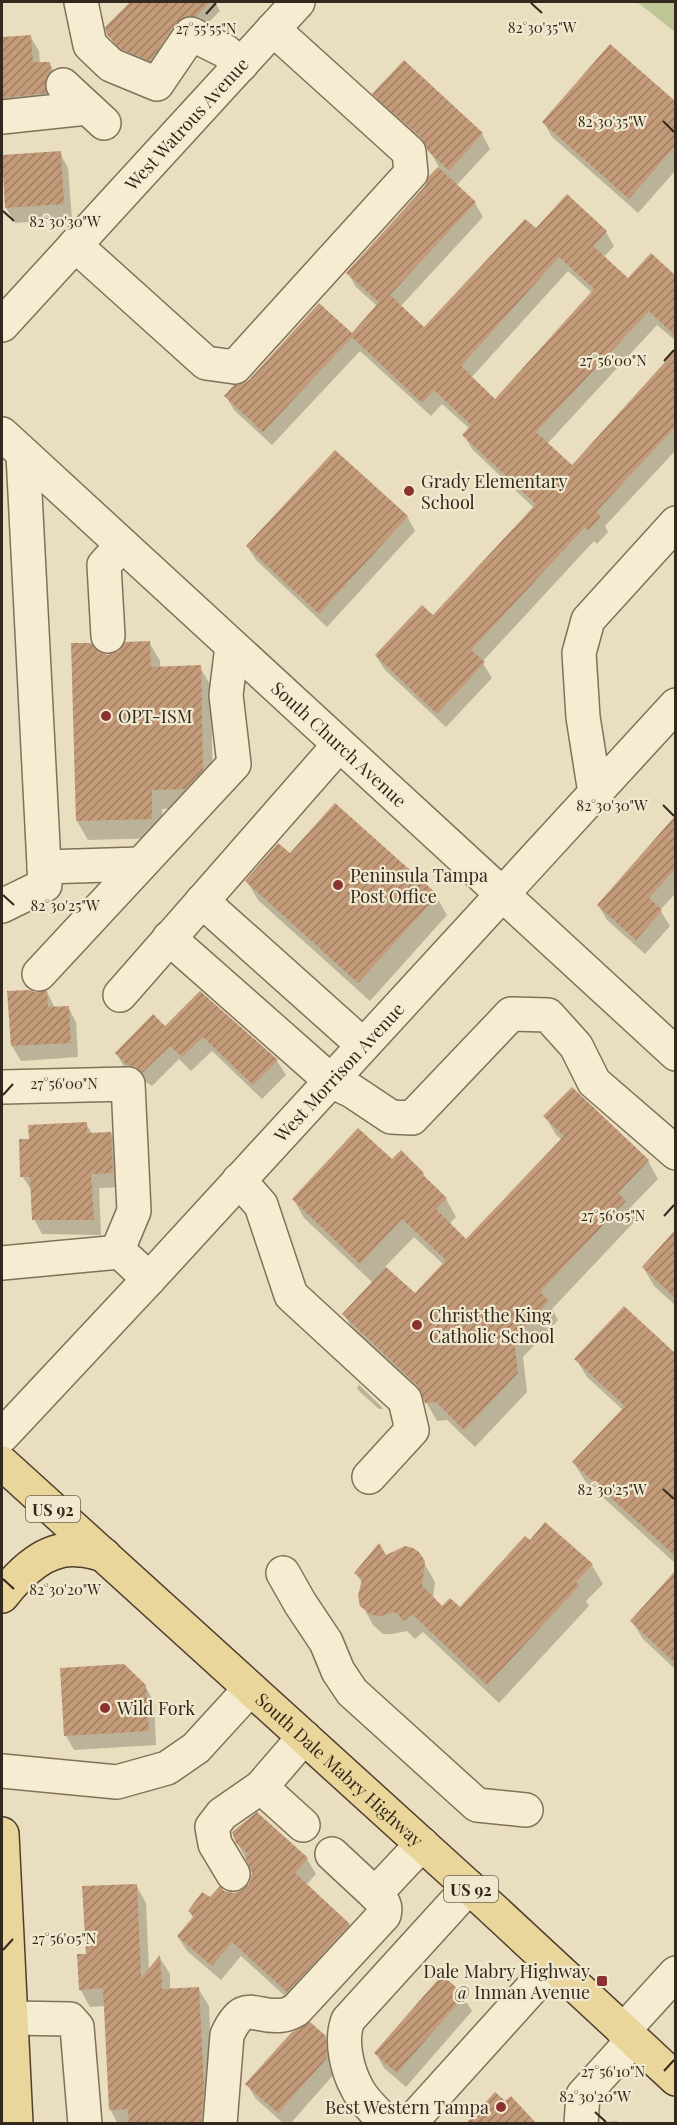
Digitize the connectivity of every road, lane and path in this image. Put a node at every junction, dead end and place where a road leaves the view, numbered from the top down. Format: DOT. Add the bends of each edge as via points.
graph roads {
  1 [pos="81,2"];
  2 [pos="298,2"];
  3 [pos="273,29"];
  4 [pos="241,65"];
  5 [pos="158,84"];
  6 [pos="63,86"];
  7 [pos="195,114"];
  8 [pos="2,117"];
  9 [pos="75,245"];
  10 [pos="2,325"];
  11 [pos="12,444"];
  12 [pos="675,523"];
  13 [pos="122,545"];
  14 [pos="108,636"];
  15 [pos="232,646"];
  16 [pos="675,705"];
  17 [pos="339,746"];
  18 [pos="595,793"];
  19 [pos="141,864"];
  20 [pos="44,867"];
  21 [pos="501,895"];
  22 [pos="202,901"];
  23 [pos="2,906"];
  24 [pos="169,938"];
  25 [pos="39,974"];
  26 [pos="120,995"];
  27 [pos="363,1045"];
  28 [pos="675,1054"];
  29 [pos="330,1081"];
  30 [pos="2,1087"];
  31 [pos="675,1153"];
  32 [pos="239,1180"];
  33 [pos="120,1252"];
  34 [pos="17,1262"];
  35 [pos="149,1279"];
  36 [pos="2,1436"];
  37 [pos="2,1463"];
  38 [pos="369,1477"];
  39 [pos="104,1555"];
  40 [pos="283,1573"];
  41 [pos="2,1596"];
  42 [pos="250,1689"];
  43 [pos="303,1737"];
  44 [pos="2,1771"];
  45 [pos="261,1787"];
  46 [pos="526,1810"];
  47 [pos="303,1825"];
  48 [pos="2,1834"];
  49 [pos="422,1844"];
  50 [pos="332,1854"];
  51 [pos="233,1874"];
  52 [pos="469,1887"];
  53 [pos="375,1894"];
  54 [pos="552,1966"];
  55 [pos="675,1973"];
  56 [pos="11,2018"];
  57 [pos="628,2035"];
  58 [pos="675,2079"];
  59 [pos="16,2124"];
  60 [pos="85,2124"];
  61 [pos="220,2124"];
  62 [pos="388,2124"];
  63 [pos="409,2124"];
  64 [pos="581,2124"];
  1 -- 5 [label="street" via="90,45 111,65"];
  2 -- 3 [label="street, West Watrous Avenue"];
  3 -- 4 [label="street, West Watrous Avenue"];
  3 -- 9 [label="street" via="409,152 411,173 236,367 206,363"];
  4 -- 5 [label="street" via="225,51 191,34"];
  4 -- 7 [label="street, West Watrous Avenue"];
  5 -- 7 [label="street"];
  6 -- 8 [label="street" via="95,116"];
  7 -- 9 [label="street, West Watrous Avenue"];
  9 -- 10 [label="street, West Watrous Avenue"];
  11 -- 13 [label="street, South Church Avenue"];
  11 -- 20 [label="street"];
  12 -- 18 [label="street" via="588,620 579,653 583,717"];
  13 -- 14 [label="street" via="104,565"];
  13 -- 15 [label="street, South Church Avenue"];
  15 -- 17 [label="street, South Church Avenue"];
  15 -- 19 [label="street" via="226,695 234,764"];
  16 -- 18 [label="street, West Morrison Avenue"];
  17 -- 21 [label="street, South Church Avenue"];
  17 -- 22 [label="street"];
  18 -- 21 [label="street, West Morrison Avenue"];
  19 -- 20 [label="street"];
  19 -- 25 [label="street"];
  20 -- 23 [label="street" via="45,885"];
  21 -- 27 [label="street, West Morrison Avenue"];
  21 -- 28 [label="street, South Church Avenue"];
  22 -- 24 [label="street"];
  22 -- 27 [label="street"];
  24 -- 26 [label="street"];
  24 -- 29 [label="street"];
  27 -- 29 [label="street, West Morrison Avenue"];
  29 -- 31 [label="street" via="391,1117 412,1118 510,1014 548,1015 576,1046 594,1082"];
  29 -- 32 [label="street, West Morrison Avenue"];
  30 -- 33 [label="street" via="128,1084 134,1211"];
  32 -- 35 [label="street, West Morrison Avenue"];
  32 -- 38 [label="street" via="261,1205 291,1295 405,1400 412,1430"];
  33 -- 34 [label="street"];
  33 -- 35 [label="street"];
  35 -- 36 [label="street, West Morrison Avenue"];
  37 -- 39 [label="main road, South Dale Mabry Highway / US 92"];
  39 -- 41 [label="main road" via="79,1549 50,1555 33,1562"];
  39 -- 42 [label="main road, South Dale Mabry Highway / US 92"];
  40 -- 46 [label="street" via="352,1692 477,1805"];
  42 -- 43 [label="main road, South Dale Mabry Highway / US 92"];
  42 -- 44 [label="street" via="196,1748 167,1768 117,1782"];
  43 -- 45 [label="street"];
  43 -- 49 [label="main road, South Dale Mabry Highway / US 92"];
  45 -- 47 [label="street"];
  45 -- 51 [label="street" via="222,1814 212,1827 215,1844"];
  48 -- 56 [label="main road"];
  49 -- 52 [label="main road, South Dale Mabry Highway / US 92"];
  49 -- 53 [label="street"];
  50 -- 53 [label="street"];
  52 -- 54 [label="main road, South Dale Mabry Highway / US 92"];
  52 -- 62 [label="street" via="344,2028 356,2087"];
  53 -- 61 [label="street" via="383,1901 384,1915 296,2010 282,2016 250,2011 232,2023 227,2035"];
  54 -- 57 [label="main road, South Dale Mabry Highway / US 92"];
  54 -- 63 [label="street"];
  55 -- 57 [label="street"];
  56 -- 59 [label="main road"];
  56 -- 60 [label="street" via="70,2019 77,2027"];
  57 -- 58 [label="main road, South Dale Mabry Highway / US 92"];
  57 -- 64 [label="street" via="583,2095"];
}
